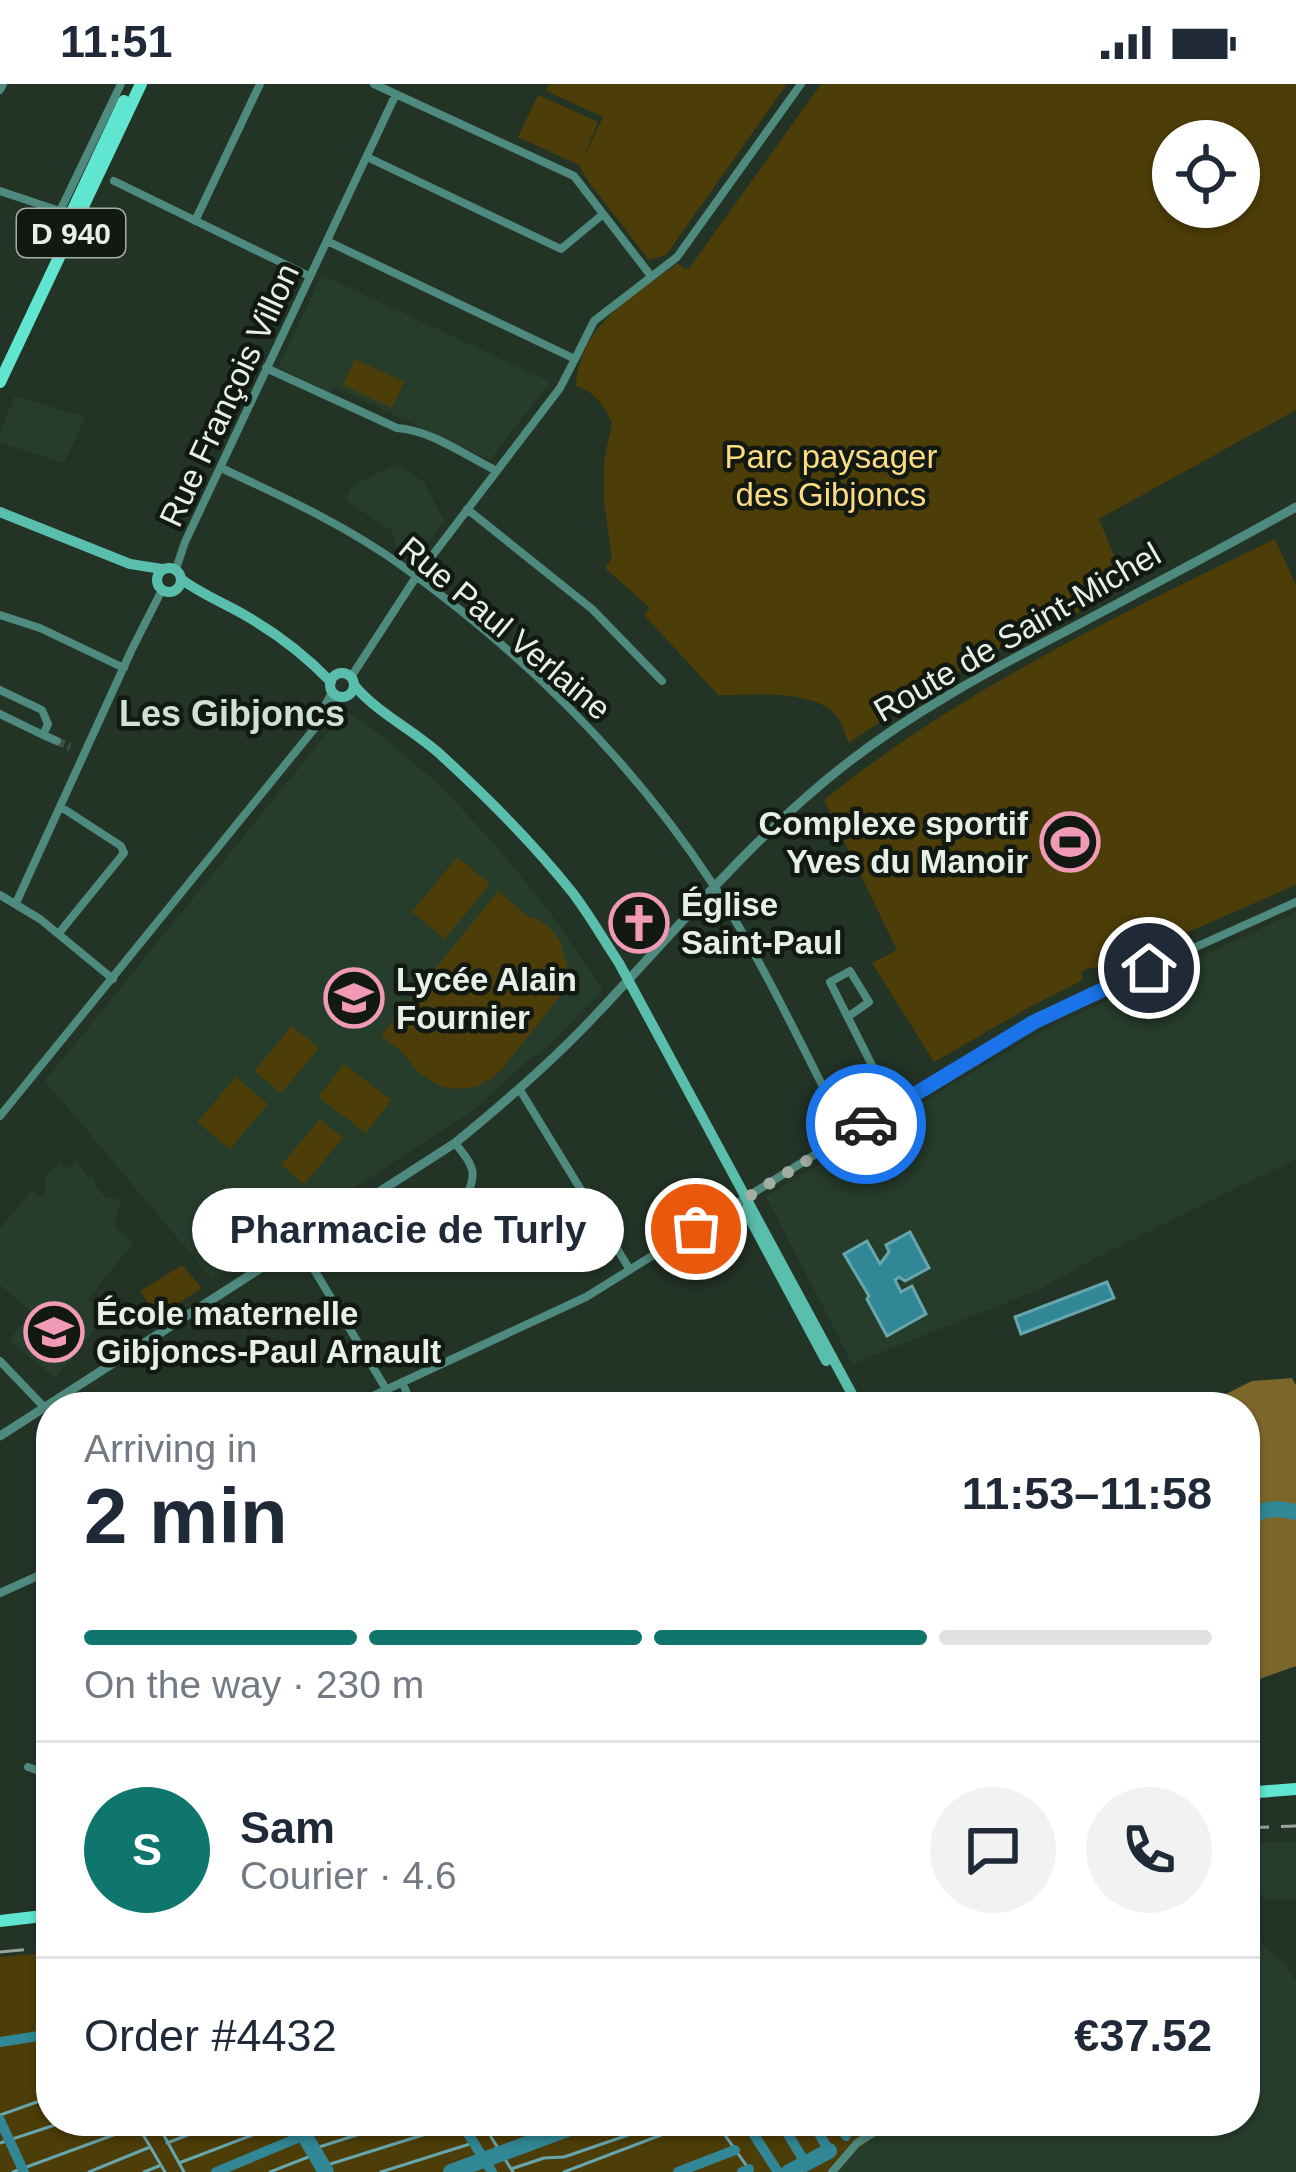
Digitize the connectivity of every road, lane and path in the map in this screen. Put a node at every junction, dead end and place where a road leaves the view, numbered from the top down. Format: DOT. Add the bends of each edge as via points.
graph roads {
  1 [pos="121,84"];
  2 [pos="132,84"];
  3 [pos="141,84"];
  4 [pos="260,84"];
  5 [pos="374,84"];
  6 [pos="801,84"];
  7 [pos="395,94"];
  8 [pos="367,157"];
  9 [pos="114,182"];
  10 [pos="0,191"];
  11 [pos="70,215"];
  12 [pos="602,215"];
  13 [pos="195,221"];
  14 [pos="327,241"];
  15 [pos="310,276"];
  16 [pos="651,276"];
  17 [pos="575,359"];
  18 [pos="0,364"];
  19 [pos="266,368"];
  20 [pos="0,381"];
  21 [pos="221,468"];
  22 [pos="497,471"];
  23 [pos="1296,507"];
  24 [pos="467,508"];
  25 [pos="0,512"];
  26 [pos="416,577"];
  27 [pos="169,580"];
  28 [pos="0,615"];
  29 [pos="124,668"];
  30 [pos="662,681"];
  31 [pos="344,682"];
  32 [pos="0,690"];
  33 [pos="0,714"];
  34 [pos="43,735"];
  35 [pos="57,741"];
  36 [pos="70,747"];
  37 [pos="85,754"];
  38 [pos="61,806"];
  39 [pos="715,887"];
  40 [pos="0,895"];
  41 [pos="1296,902"];
  42 [pos="16,903"];
  43 [pos="59,933"];
  44 [pos="112,979"];
  45 [pos="628,980"];
  46 [pos="849,1016"];
  47 [pos="520,1090"];
  48 [pos="893,1107"];
  49 [pos="0,1116"];
  50 [pos="848,1135"];
  51 [pos="455,1143"];
  52 [pos="745,1198"];
  53 [pos="448,1242"];
  54 [pos="298,1243"];
  55 [pos="630,1270"];
  56 [pos="0,1360"];
  57 [pos="402,1382"];
  58 [pos="386,1389"];
  59 [pos="67,1392"];
  60 [pos="380,1392"];
  61 [pos="406,1392"];
  62 [pos="848,1392"];
  63 [pos="36,1398"];
  64 [pos="36,1412"];
  65 [pos="0,1436"];
  66 [pos="36,1577"];
  67 [pos="0,1593"];
  68 [pos="28,1767"];
  69 [pos="36,1770"];
  70 [pos="1296,1789"];
  71 [pos="1260,1792"];
  72 [pos="36,1917"];
  73 [pos="0,1921"];
  74 [pos="869,2136"];
  75 [pos="832,2172"];
  1 -- 11 [label="street"];
  2 -- 11 [label="main road, D 940"];
  3 -- 11 [label="main road, D 940"];
  4 -- 13 [label="street"];
  5 -- 7 [label="street"];
  6 -- 16 [label="street" via="677,257"];
  7 -- 8 [label="street, Rue François Villon"];
  7 -- 12 [label="street" via="574,176"];
  8 -- 12 [label="street" via="561,249"];
  8 -- 14 [label="street, Rue François Villon"];
  9 -- 13 [label="street"];
  10 -- 11 [label="street"];
  11 -- 18 [label="main road, D 940"];
  11 -- 20 [label="main road, D 940"];
  12 -- 16 [label="street"];
  13 -- 15 [label="street"];
  14 -- 15 [label="street, Rue François Villon"];
  14 -- 17 [label="street"];
  15 -- 19 [label="street, Rue François Villon"];
  16 -- 17 [label="street" via="594,321"];
  17 -- 22 [label="street"];
  19 -- 21 [label="street, Rue François Villon"];
  19 -- 22 [label="street"];
  21 -- 26 [label="street, Rue Paul Verlaine"];
  21 -- 27 [label="street, Rue François Villon"];
  22 -- 24 [label="street"];
  23 -- 39 [label="street, Route de Saint-Michel" via="907,721 844,765"];
  24 -- 26 [label="street"];
  24 -- 30 [label="street" via="592,609"];
  25 -- 27 [label="main road"];
  26 -- 31 [label="street"];
  26 -- 39 [label="street, Rue Paul Verlaine" via="572,710 641,785"];
  27 -- 29 [label="street, Rue François Villon"];
  27 -- 31 [label="main road" via="246,616"];
  28 -- 29 [label="street"];
  29 -- 37 [label="street, Rue François Villon"];
  31 -- 44 [label="street"];
  31 -- 45 [label="main road" via="413,730 511,822 572,893"];
  32 -- 34 [label="street" via="42,710"];
  33 -- 34 [label="street"];
  34 -- 35 [label="street"];
  36 -- 37 [label="street"];
  37 -- 38 [label="street, Rue François Villon"];
  38 -- 42 [label="street, Rue François Villon"];
  38 -- 43 [label="street" via="124,853"];
  39 -- 45 [label="street, Route de Saint-Michel"];
  39 -- 50 [label="street, Rue Paul Verlaine"];
  40 -- 42 [label="street"];
  41 -- 48 [label="street" via="1065,1006"];
  42 -- 43 [label="street"];
  43 -- 44 [label="street"];
  44 -- 49 [label="street"];
  45 -- 47 [label="street, Route de Saint-Michel"];
  45 -- 52 [label="main road"];
  46 -- 46 [label="street" via="830,982 850,971 869,1003"];
  46 -- 48 [label="street"];
  47 -- 51 [label="street, Route de Saint-Michel"];
  47 -- 55 [label="street"];
  48 -- 50 [label="street"];
  50 -- 52 [label="street"];
  51 -- 53 [label="street" via="471,1165 473,1185"];
  51 -- 54 [label="street, Route de Saint-Michel"];
  52 -- 55 [label="street"];
  52 -- 62 [label="main road"];
  54 -- 58 [label="street"];
  54 -- 59 [label="street, Route de Saint-Michel"];
  55 -- 57 [label="street"];
  56 -- 63 [label="street"];
  57 -- 58 [label="street"];
  57 -- 61 [label="street"];
  58 -- 60 [label="street"];
  64 -- 65 [label="street, Route de Saint-Michel"];
  66 -- 67 [label="street"];
  68 -- 69 [label="street"];
  70 -- 71 [label="main road"];
  72 -- 73 [label="main road"];
  74 -- 75 [label="street"];
}
